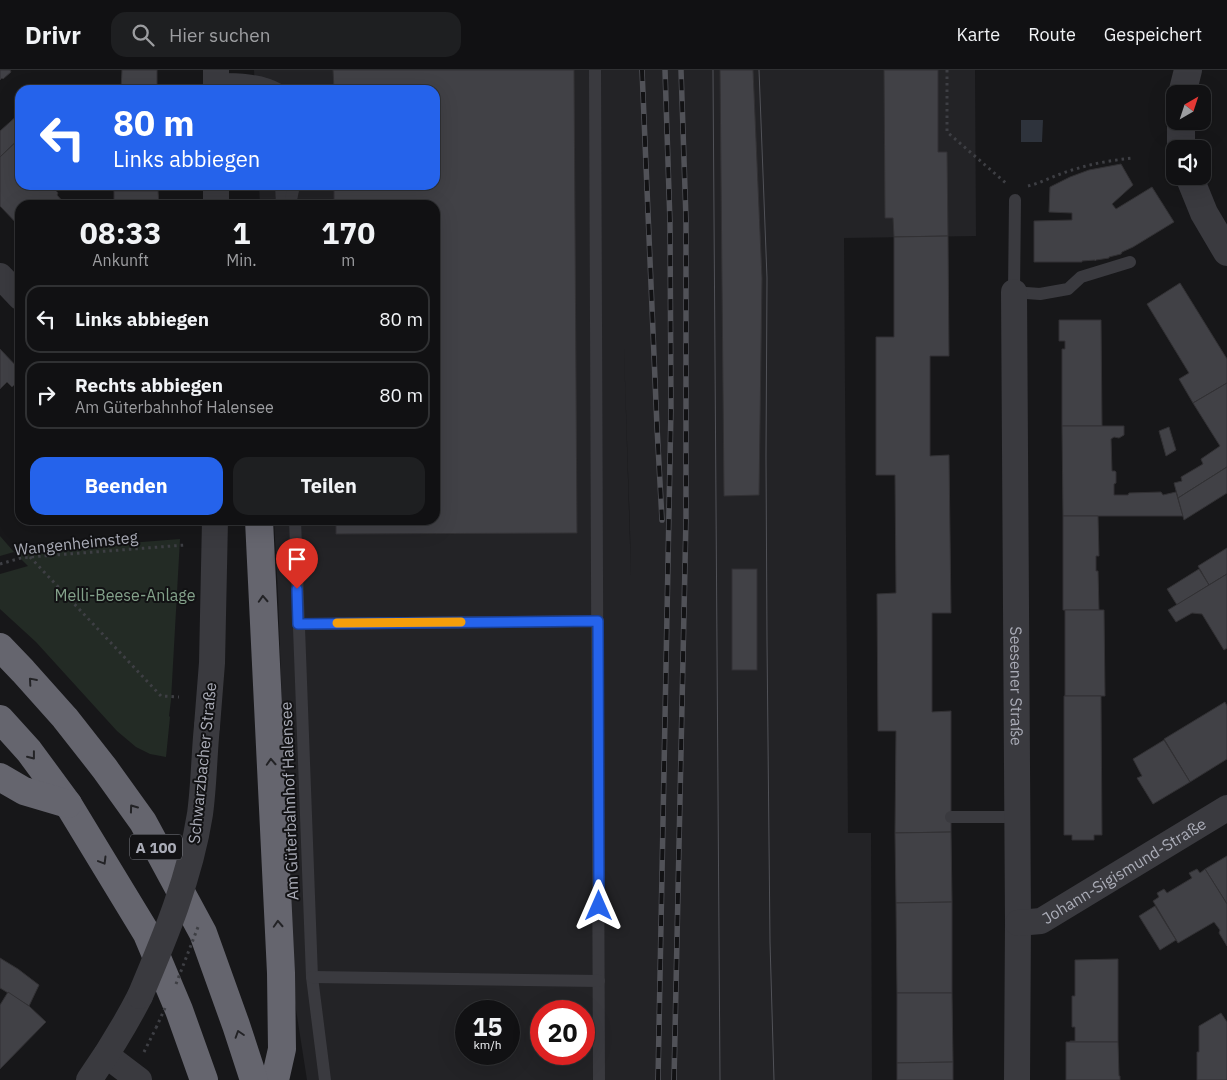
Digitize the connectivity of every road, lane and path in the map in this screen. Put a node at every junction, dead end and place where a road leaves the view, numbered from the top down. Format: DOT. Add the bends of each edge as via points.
graph roads {
  1 [pos="595,70"];
  2 [pos="947,70"];
  3 [pos="1188,70"];
  4 [pos="216,80"];
  5 [pos="271,85"];
  6 [pos="1184,85"];
  7 [pos="1133,158"];
  8 [pos="1193,185"];
  9 [pos="1015,195"];
  10 [pos="1227,252"];
  11 [pos="1130,262"];
  12 [pos="0,276"];
  13 [pos="15,292"];
  14 [pos="1014,292"];
  15 [pos="215,525"];
  16 [pos="259,525"];
  17 [pos="294,525"];
  18 [pos="185,545"];
  19 [pos="30,557"];
  20 [pos="0,564"];
  21 [pos="598,621"];
  22 [pos="298,624"];
  23 [pos="0,647"];
  24 [pos="179,697"];
  25 [pos="0,719"];
  26 [pos="0,777"];
  27 [pos="68,804"];
  28 [pos="1227,808"];
  29 [pos="951,817"];
  30 [pos="1017,817"];
  31 [pos="1018,922"];
  32 [pos="312,977"];
  33 [pos="599,981"];
  34 [pos="156,1028"];
  35 [pos="106,1056"];
  36 [pos="140,1069"];
  37 [pos="89,1080"];
  38 [pos="204,1080"];
  39 [pos="254,1080"];
  40 [pos="275,1080"];
  41 [pos="325,1080"];
  42 [pos="599,1080"];
  43 [pos="1017,1080"];
  1 -- 21 [label="lane"];
  2 -- 9 [label="path" via="947,132"];
  3 -- 6 [label="street"];
  4 -- 5 [label="lane" via="252,80"];
  7 -- 9 [label="path" via="1074,169"];
  8 -- 10 [label="street" via="1204,213"];
  9 -- 14 [label="lane"];
  11 -- 14 [label="lane" via="1081,277 1068,289 1040,294"];
  12 -- 13 [label="street"];
  14 -- 30 [label="street, Seesener Straße"];
  15 -- 35 [label="street, Schwarzbacher Straße, bridge" via="212,663 200,814 192,855 181,895 156,960 129,1018"];
  40 -- 16 [label="highway, one-way" via="282,1049 281,973"];
  17 -- 22 [label="lane, Am Güterbahnhof Halensee"];
  18 -- 19 [label="path, Wangenheimsteg"];
  19 -- 20 [label="path, Wangenheimsteg"];
  19 -- 24 [label="path" via="161,696"];
  21 -- 22 [label="lane"];
  21 -- 33 [label="lane"];
  22 -- 32 [label="lane, Am Güterbahnhof Halensee"];
  39 -- 23 [label="highway, A 100, one-way" via="203,933 143,822 65,718"];
  25 -- 27 [label="highway, A 100, one-way" via="29,751"];
  26 -- 27 [label="highway" via="24,791"];
  27 -- 38 [label="highway, A 100, one-way" via="147,934"];
  28 -- 31 [label="street, Johann-Sigismund-Straße" via="1041,922"];
  29 -- 30 [label="lane"];
  30 -- 31 [label="street, Seesener Straße"];
  31 -- 43 [label="street, Seesener Straße"];
  32 -- 33 [label="lane"];
  32 -- 41 [label="lane, Am Güterbahnhof Halensee"];
  33 -- 42 [label="lane"];
  34 -- 36 [label="path"];
  35 -- 36 [label="street"];
  35 -- 37 [label="street, Schwarzbacher Straße"];
}
